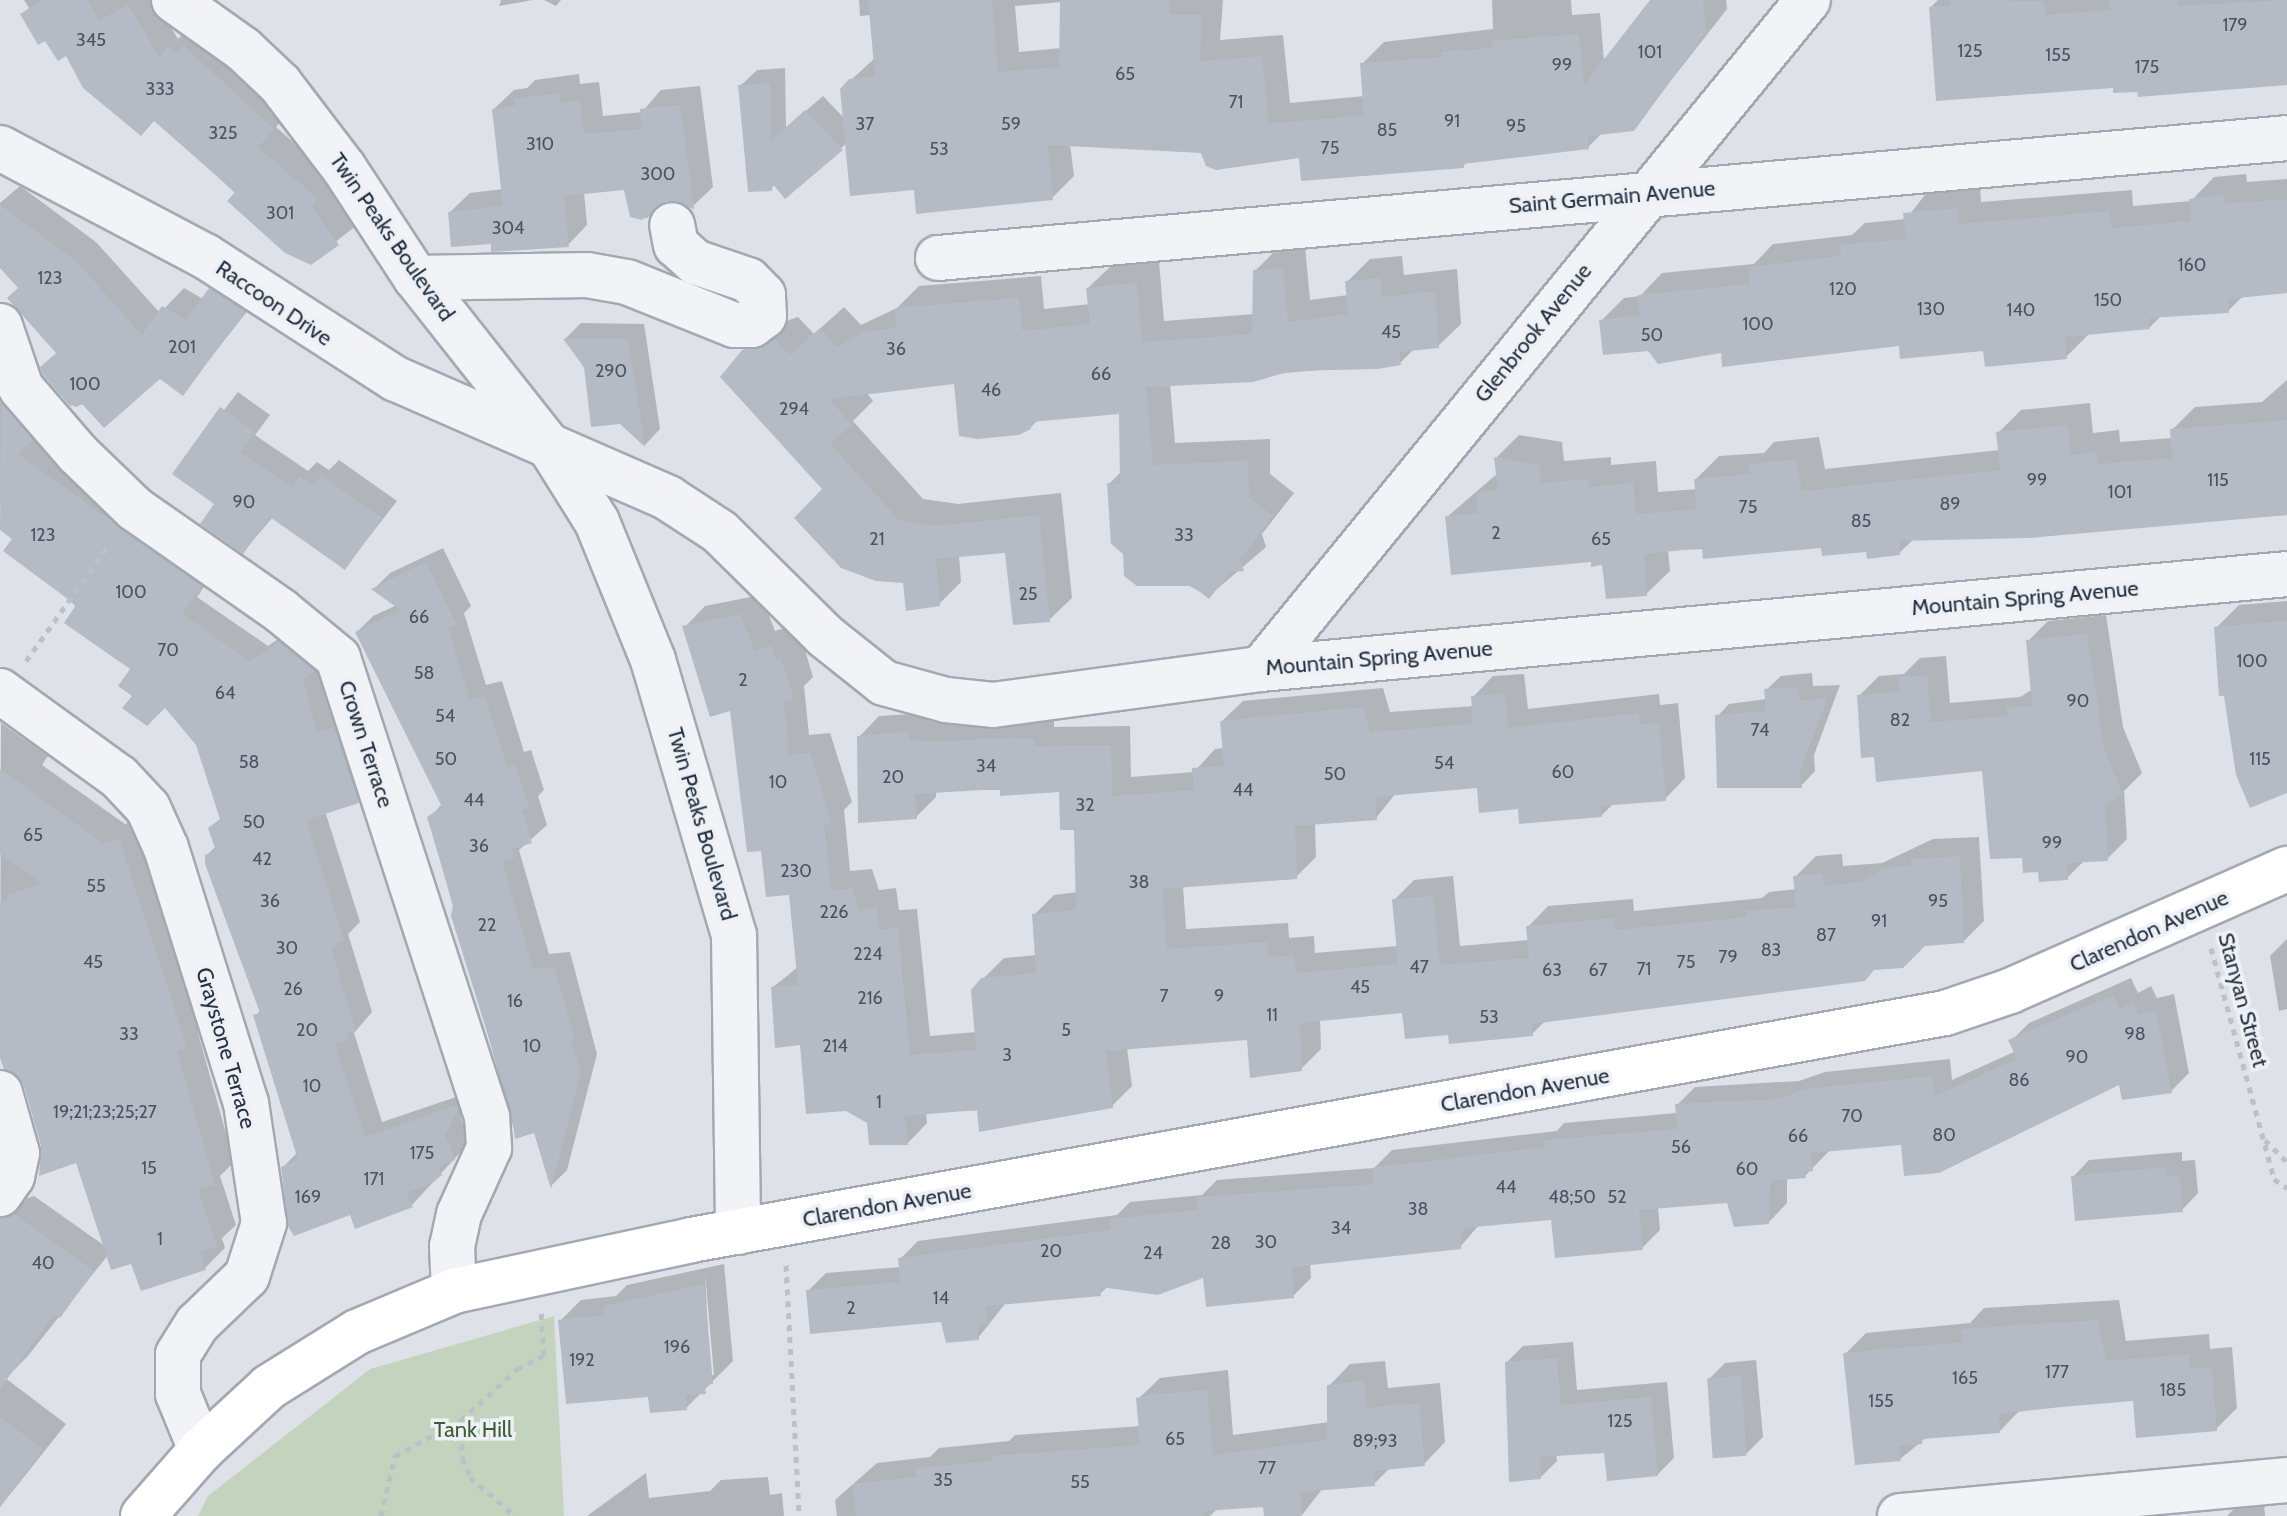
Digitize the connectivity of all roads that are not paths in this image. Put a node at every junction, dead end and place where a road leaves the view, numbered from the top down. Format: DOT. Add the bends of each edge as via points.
graph roads {
  1 [pos="174,0"];
  2 [pos="1808,0"];
  3 [pos="2287,138"];
  4 [pos="0,148"];
  5 [pos="1646,193"];
  6 [pos="672,225"];
  7 [pos="938,258"];
  8 [pos="416,278"];
  9 [pos="0,326"];
  10 [pos="552,450"];
  11 [pos="2287,574"];
  12 [pos="1261,669"];
  13 [pos="2,692"];
  14 [pos="2287,869"];
  15 [pos="0,1093"];
  16 [pos="0,1194"];
  17 [pos="738,1232"];
  18 [pos="454,1291"];
  19 [pos="201,1450"];
  20 [pos="2287,1480"];
  21 [pos="143,1516"];
  22 [pos="1900,1516"];
  1 -- 8 [label="street, Twin Peaks Boulevard" via="243,49 280,84 344,168"];
  2 -- 5 [label="street, Glenbrook Avenue"];
  3 -- 5 [label="street, Saint Germain Avenue"];
  4 -- 10 [label="street, Raccoon Drive" via="205,256 396,379"];
  5 -- 7 [label="street, Saint Germain Avenue"];
  5 -- 12 [label="street, Glenbrook Avenue"];
  6 -- 8 [label="street" via="676,245 695,262 748,280 763,295 764,316 752,325 734,325 627,282 587,275"];
  8 -- 10 [label="street, Twin Peaks Boulevard"];
  9 -- 18 [label="street, Crown Terrace" via="21,388 135,509 281,611 338,658 487,1117 489,1148 459,1214 452,1246"];
  10 -- 12 [label="street, Mountain Spring Avenue" via="668,498 720,532 825,636 884,683 946,700 993,705"];
  10 -- 17 [label="street, Twin Peaks Boulevard" via="597,522 636,609 724,891 734,935 738,1005"];
  11 -- 12 [label="street, Mountain Spring Avenue"];
  13 -- 19 [label="street, Graystone Terrace" via="119,777 148,808 166,848 246,1103 264,1223 247,1276 197,1324 178,1355 178,1394"];
  14 -- 17 [label="main road, Clarendon Avenue" via="2010,991 1945,1013"];
  15 -- 16 [label="street" via="17,1153 12,1176"];
  17 -- 18 [label="main road" via="524,1272"];
  18 -- 19 [label="main road" via="390,1316 296,1368"];
  19 -- 21 [label="main road"];
  20 -- 22 [label="street"];
}
